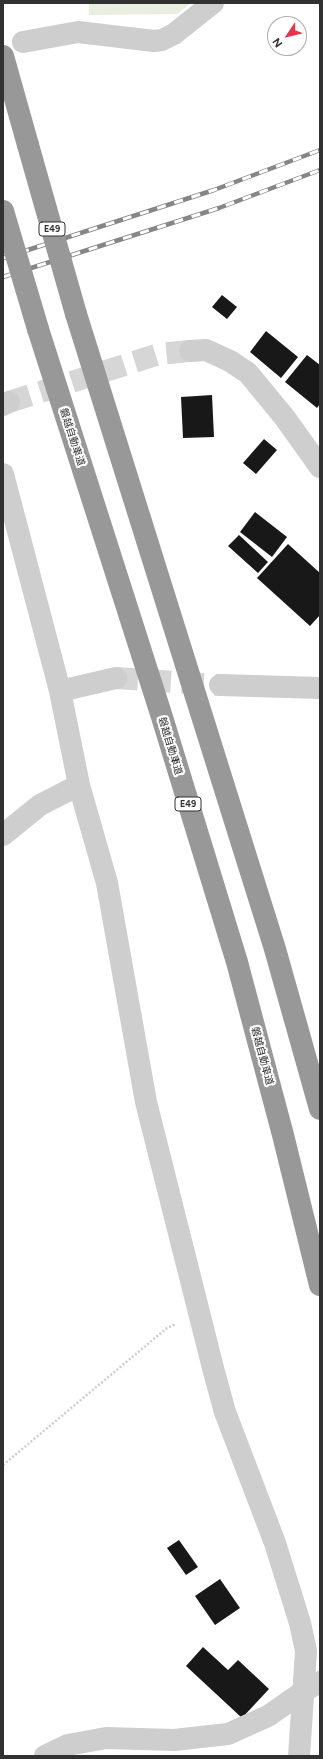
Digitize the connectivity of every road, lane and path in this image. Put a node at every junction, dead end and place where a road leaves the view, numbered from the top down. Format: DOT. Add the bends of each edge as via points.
graph roads {
  1 [pos="213,3"];
  2 [pos="23,42"];
  3 [pos="3,56"];
  4 [pos="3,211"];
  5 [pos="190,352"];
  6 [pos="320,467"];
  7 [pos="3,474"];
  8 [pos="116,678"];
  9 [pos="220,685"];
  10 [pos="320,688"];
  11 [pos="60,691"];
  12 [pos="79,785"];
  13 [pos="3,835"];
  14 [pos="320,1109"];
  15 [pos="320,1285"];
  16 [pos="200,1315"];
  17 [pos="3,1465"];
  18 [pos="312,1687"];
  19 [pos="45,1756"];
  20 [pos="299,1756"];
  1 -- 2 [label="street" via="174,34 162,40 78,32"];
  3 -- 14 [label="highway, E49, bridge" via="76,314 270,934"];
  4 -- 15 [label="highway, 磐越自動車道 / E49, bridge" via="237,962"];
  5 -- 6 [label="street" via="206,350 248,373 285,418"];
  7 -- 11 [label="street"];
  8 -- 11 [label="street"];
  9 -- 10 [label="street"];
  11 -- 12 [label="street"];
  12 -- 13 [label="street" via="40,804"];
  12 -- 16 [label="street" via="107,883 146,1102"];
  16 -- 17 [label="path" via="168,1328"];
  16 -- 18 [label="street" via="225,1412 275,1543 300,1623"];
  18 -- 19 [label="street" via="268,1716 228,1734 174,1740 106,1738 68,1746"];
  18 -- 20 [label="street"];
}
